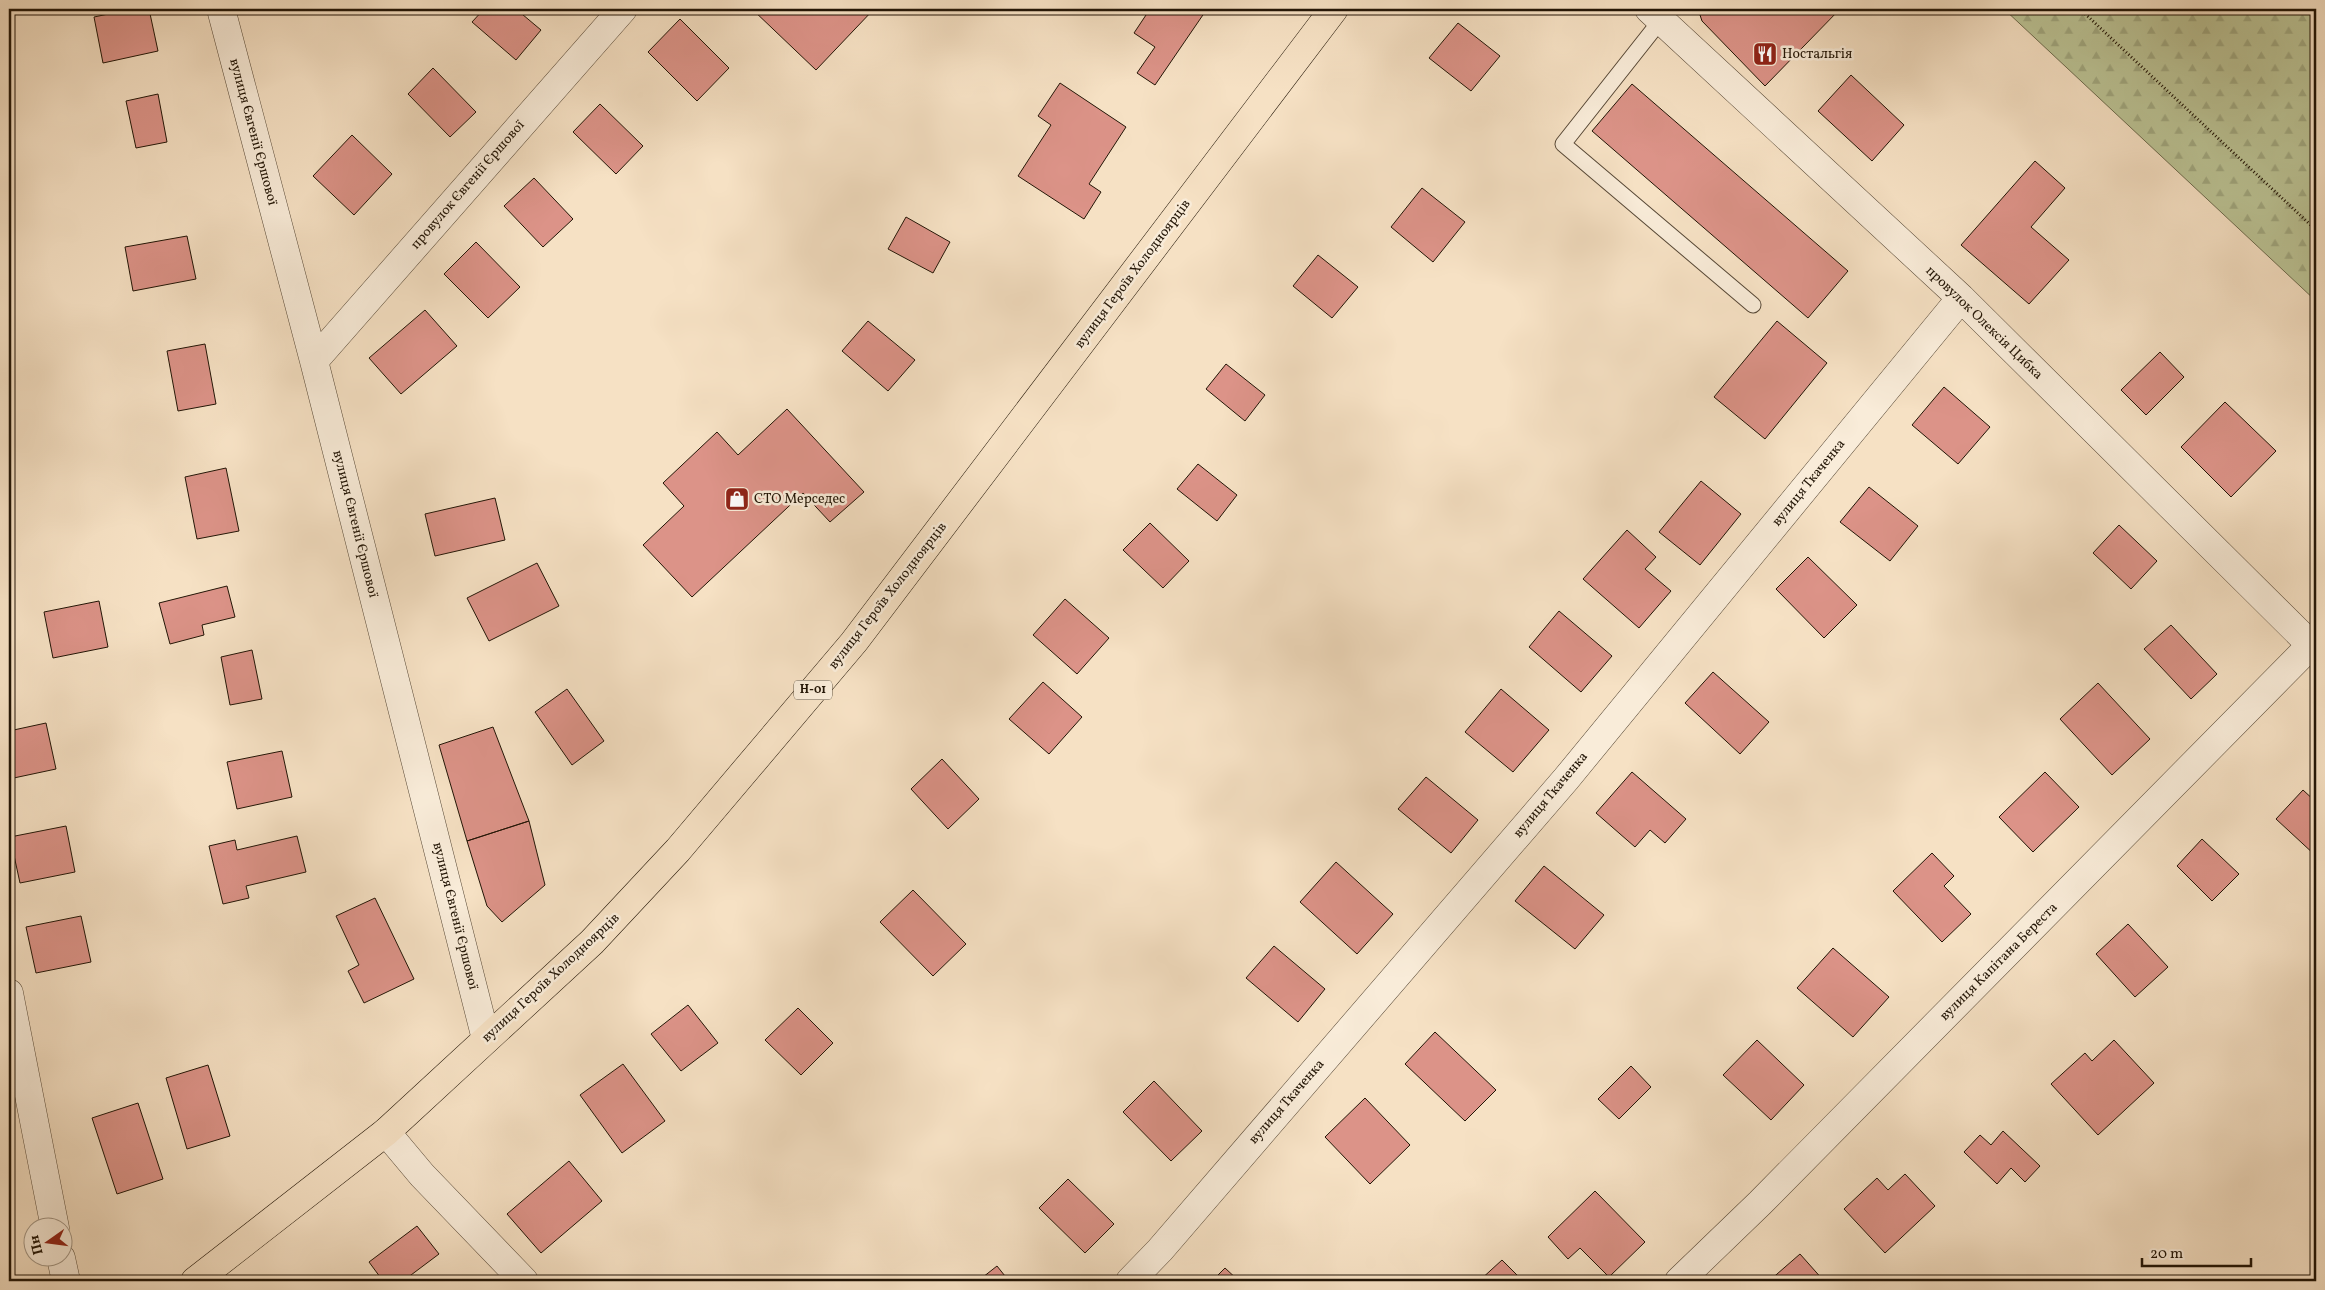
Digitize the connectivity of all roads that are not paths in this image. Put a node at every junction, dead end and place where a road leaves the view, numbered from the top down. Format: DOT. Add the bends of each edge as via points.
graph roads {
  1 [pos="221,9"];
  2 [pos="623,9"];
  3 [pos="1334,9"];
  4 [pos="1655,14"];
  5 [pos="1960,298"];
  6 [pos="1753,305"];
  7 [pos="314,361"];
  8 [pos="2314,642"];
  9 [pos="9,993"];
  10 [pos="486,1039"];
  11 [pos="386,1132"];
  12 [pos="53,1218"];
  13 [pos="63,1268"];
  14 [pos="66,1281"];
  15 [pos="195,1281"];
  16 [pos="524,1281"];
  17 [pos="1130,1281"];
  18 [pos="1679,1281"];
  1 -- 7 [label="street, вулиця Євгенії Єршової"];
  2 -- 7 [label="street, провулок Євгенії Єршової"];
  3 -- 10 [label="main road, вулиця Героїв Холодноярців / Н-01" via="854,642 678,850 599,935"];
  4 -- 5 [label="street, провулок Олексія Цибка"];
  4 -- 6 [label="lane" via="1562,144"];
  5 -- 8 [label="street, провулок Олексія Цибка"];
  5 -- 17 [label="street, вулиця Ткаченка" via="1566,779"];
  7 -- 10 [label="street, вулиця Євгенії Єршової"];
  8 -- 18 [label="street, вулиця Капітана Береста" via="1760,1204"];
  9 -- 12 [label="street"];
  10 -- 11 [label="main road, вулиця Героїв Холодноярців / Н-01"];
  11 -- 15 [label="main road, вулиця Героїв Холодноярців / Н-01"];
  11 -- 16 [label="street" via="422,1175"];
  13 -- 14 [label="street"];
}
